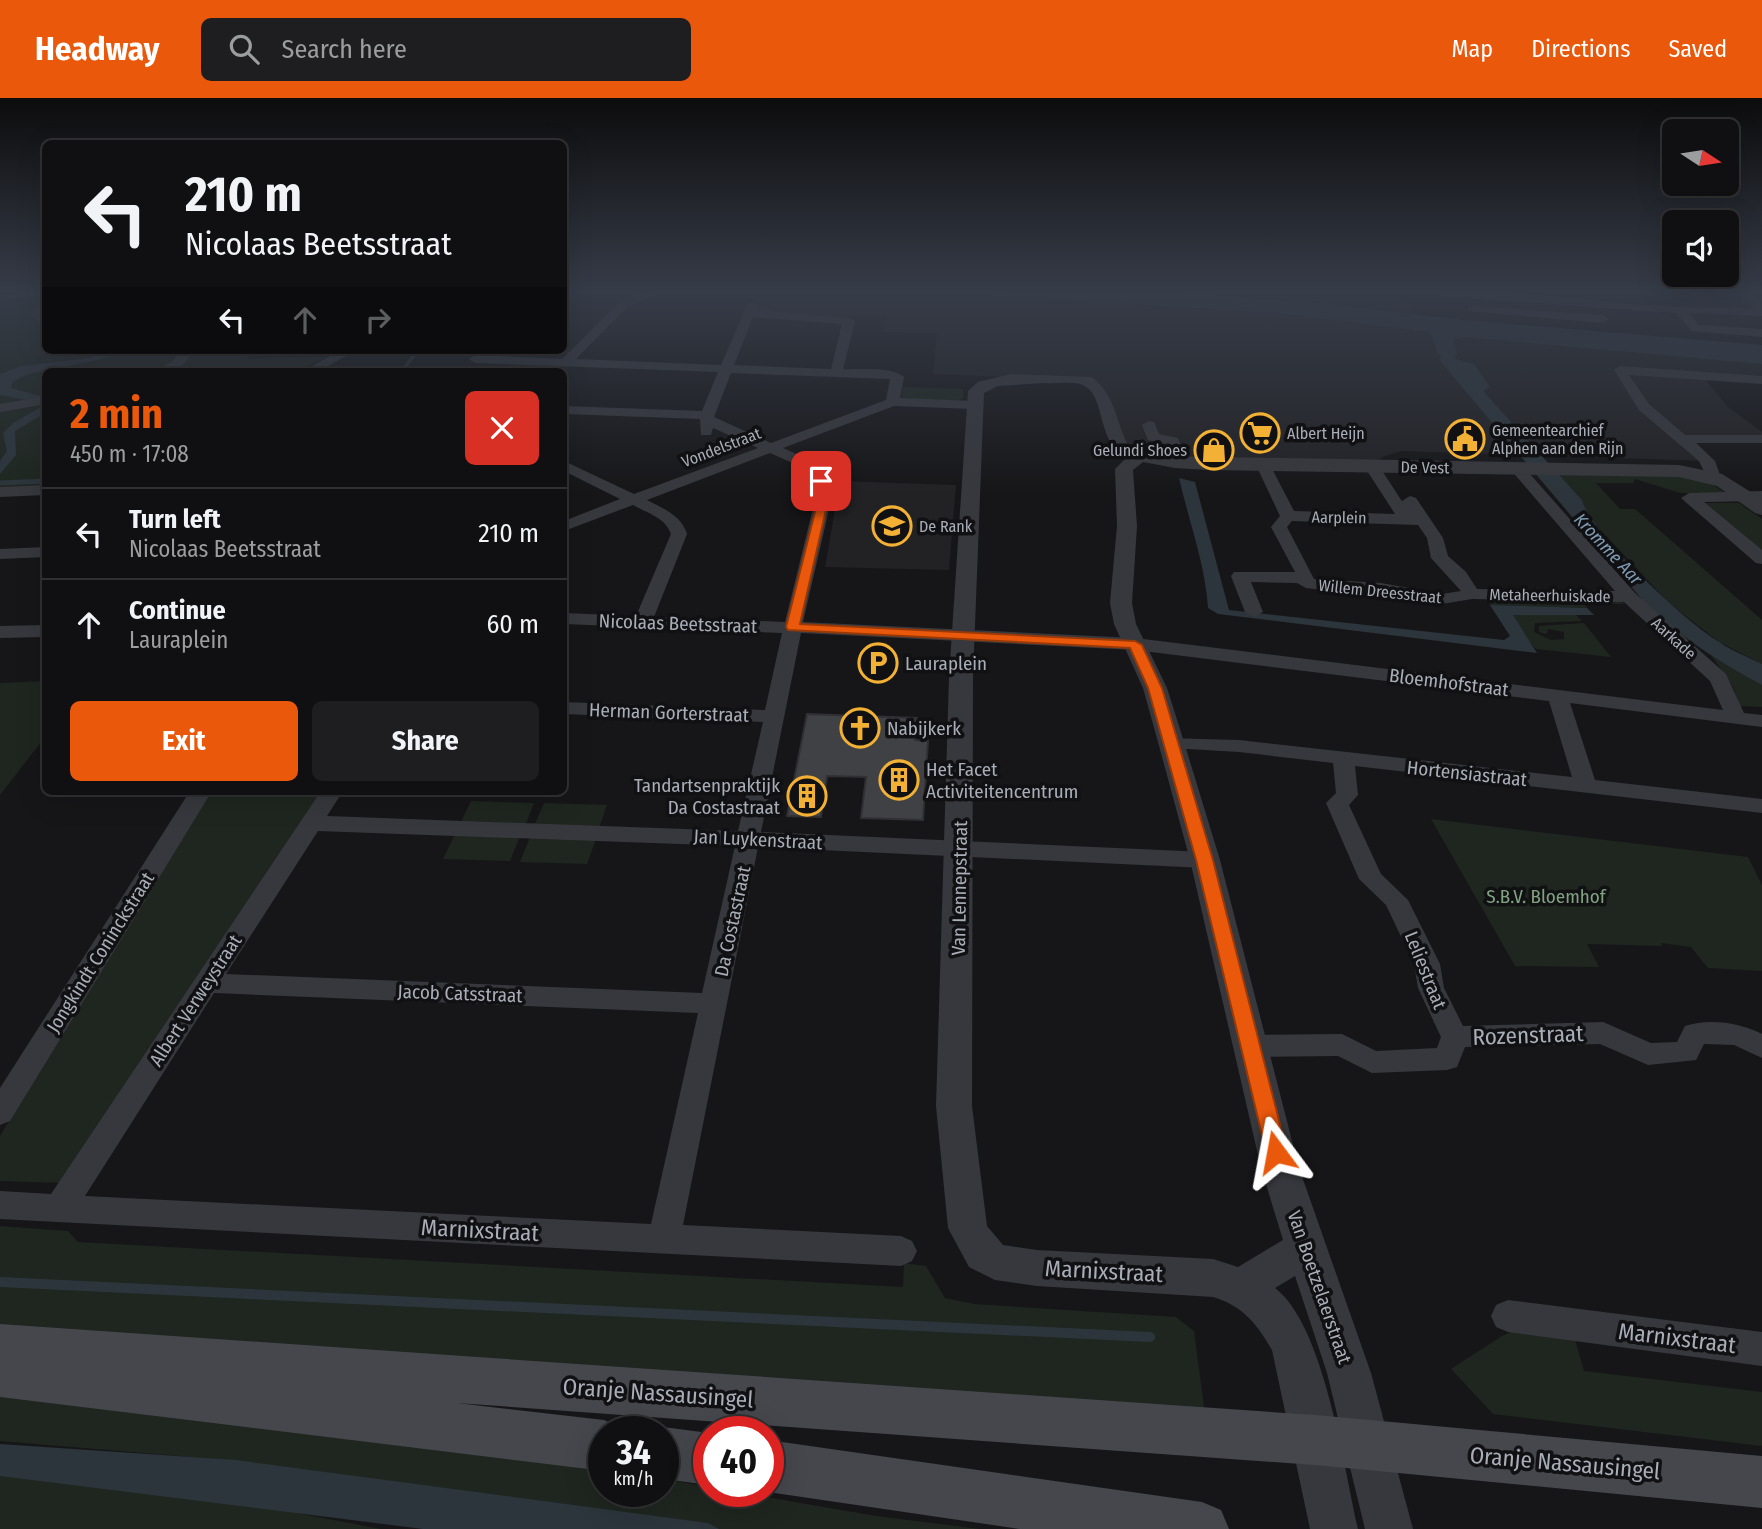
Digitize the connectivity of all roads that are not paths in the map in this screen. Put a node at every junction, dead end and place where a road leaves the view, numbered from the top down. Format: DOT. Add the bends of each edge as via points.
graph roads {
  1 [pos="331,360"];
  2 [pos="529,360"];
  3 [pos="567,360"];
  4 [pos="728,360"];
  5 [pos="839,360"];
  6 [pos="564,363"];
  7 [pos="315,368"];
  8 [pos="724,370"];
  9 [pos="835,373"];
  10 [pos="1762,380"];
  11 [pos="982,394"];
  12 [pos="42,401"];
  13 [pos="892,402"];
  14 [pos="0,408"];
  15 [pos="567,410"];
  16 [pos="707,418"];
  17 [pos="1149,425"];
  18 [pos="1682,439"];
  19 [pos="1762,439"];
  20 [pos="762,450"];
  21 [pos="1138,457"];
  22 [pos="1181,463"];
  23 [pos="1263,465"];
  24 [pos="567,466"];
  25 [pos="1372,466"];
  26 [pos="1521,469"];
  27 [pos="1712,475"];
  28 [pos="42,490"];
  29 [pos="0,492"];
  30 [pos="1391,495"];
  31 [pos="633,499"];
  32 [pos="1757,500"];
  33 [pos="1414,519"];
  34 [pos="1284,521"];
  35 [pos="567,525"];
  36 [pos="42,552"];
  37 [pos="0,554"];
  38 [pos="1762,559"];
  39 [pos="1306,578"];
  40 [pos="1472,594"];
  41 [pos="1629,597"];
  42 [pos="1254,612"];
  43 [pos="567,619"];
  44 [pos="643,622"];
  45 [pos="42,627"];
  46 [pos="793,627"];
  47 [pos="0,632"];
  48 [pos="964,635"];
  49 [pos="1135,645"];
  50 [pos="1556,695"];
  51 [pos="567,708"];
  52 [pos="774,716"];
  53 [pos="1755,723"];
  54 [pos="1171,742"];
  55 [pos="1343,759"];
  56 [pos="1586,786"];
  57 [pos="198,795"];
  58 [pos="329,795"];
  59 [pos="1762,806"];
  60 [pos="311,822"];
  61 [pos="749,839"];
  62 [pos="960,849"];
  63 [pos="1205,860"];
  64 [pos="206,983"];
  65 [pos="715,1004"];
  66 [pos="1455,1037"];
  67 [pos="1251,1046"];
  68 [pos="1762,1047"];
  69 [pos="0,1112"];
  70 [pos="0,1205"];
  71 [pos="59,1209"];
  72 [pos="664,1239"];
  73 [pos="975,1242"];
  74 [pos="1305,1248"];
  75 [pos="901,1251"];
  76 [pos="1241,1287"];
  77 [pos="1508,1316"];
  78 [pos="0,1347"];
  79 [pos="1762,1349"];
  80 [pos="0,1373"];
  81 [pos="1315,1440"];
  82 [pos="588,1444"];
  83 [pos="1367,1446"];
  84 [pos="784,1468"];
  85 [pos="1762,1482"];
  86 [pos="1202,1529"];
  87 [pos="1334,1529"];
  88 [pos="1389,1529"];
  1 -- 7 [label="street"];
  2 -- 6 [label="street"];
  3 -- 6 [label="street"];
  4 -- 8 [label="street"];
  5 -- 9 [label="street"];
  6 -- 8 [label="street"];
  8 -- 9 [label="street"];
  8 -- 16 [label="street"];
  9 -- 13 [label="street" via="897,377"];
  10 -- 18 [label="street" via="1620,370 1644,407"];
  11 -- 13 [label="street"];
  11 -- 21 [label="street" via="1013,380 1086,380 1110,412 1120,446"];
  11 -- 48 [label="street, Van Lennepstraat"];
  12 -- 14 [label="street"];
  13 -- 20 [label="street, Vondelstraat"];
  15 -- 16 [label="street"];
  16 -- 20 [label="street, Da Costastraat" via="705,432"];
  17 -- 22 [label="street" via="1153,437 1173,441"];
  18 -- 19 [label="street"];
  18 -- 27 [label="street" via="1710,464"];
  20 -- 31 [label="street, Vondelstraat"];
  20 -- 46 [label="street, Da Costastraat" via="826,488"];
  21 -- 22 [label="street, De Vest"];
  21 -- 49 [label="street, Van Boetzelaerstraat" via="1124,469 1127,526 1121,603"];
  22 -- 23 [label="street, De Vest"];
  23 -- 25 [label="street, De Vest"];
  23 -- 34 [label="street, Aarplein"];
  24 -- 31 [label="street"];
  25 -- 26 [label="street, De Vest"];
  25 -- 30 [label="street, Aarplein"];
  26 -- 27 [label="street, De Vest"];
  26 -- 41 [label="street, Aarkade"];
  27 -- 32 [label="street"];
  28 -- 29 [label="street"];
  30 -- 33 [label="street, Aarplein"];
  30 -- 33 [label="street, Willem Dreesstraat" via="1413,498"];
  31 -- 35 [label="street, Vondelstraat"];
  31 -- 44 [label="street" via="666,516 679,534"];
  32 -- 38 [label="street" via="1689,498"];
  33 -- 34 [label="street, Aarplein"];
  33 -- 40 [label="street, Willem Dreesstraat" via="1435,538 1440,558"];
  34 -- 39 [label="street, Willem Dreesstraat" via="1286,546 1303,566"];
  36 -- 37 [label="street"];
  39 -- 40 [label="street, Willem Dreesstraat" via="1306,583 1381,588 1442,599"];
  39 -- 42 [label="street, Willem Dreesstraat" via="1240,576"];
  40 -- 41 [label="street, Metaheerhuiskade"];
  41 -- 53 [label="street, Aarkade" via="1719,678"];
  43 -- 44 [label="street, Nicolaas Beetsstraat"];
  44 -- 46 [label="street, Nicolaas Beetsstraat"];
  45 -- 47 [label="street"];
  46 -- 48 [label="street"];
  46 -- 52 [label="street, Da Costastraat"];
  48 -- 49 [label="street"];
  48 -- 62 [label="street, Van Lennepstraat"];
  49 -- 50 [label="street, Bloemhofstraat"];
  49 -- 54 [label="street, Van Boetzelaerstraat" via="1155,688"];
  50 -- 53 [label="street, Bloemhofstraat"];
  50 -- 56 [label="street"];
  51 -- 52 [label="street, Herman Gorterstraat"];
  52 -- 61 [label="street, Da Costastraat"];
  54 -- 55 [label="street, Hortensiastraat"];
  54 -- 63 [label="street, Van Boetzelaerstraat"];
  55 -- 56 [label="street, Hortensiastraat"];
  55 -- 66 [label="street, Leliestraat" via="1347,795 1337,803 1371,879 1396,900"];
  56 -- 59 [label="street, Hortensiastraat"];
  57 -- 69 [label="street, Jongkindt Coninckstraat"];
  58 -- 60 [label="street, Albert Verweystraat"];
  60 -- 61 [label="street, Jan Luykenstraat"];
  60 -- 64 [label="street, Albert Verweystraat"];
  61 -- 62 [label="street, Jan Luykenstraat"];
  61 -- 65 [label="street, Da Costastraat"];
  62 -- 63 [label="street, Jan Luykenstraat"];
  62 -- 73 [label="street, Van Lennepstraat" via="954,1106 968,1228"];
  63 -- 67 [label="street, Van Boetzelaerstraat"];
  64 -- 65 [label="street, Jacob Catsstraat"];
  64 -- 71 [label="street, Albert Verweystraat"];
  65 -- 72 [label="street, Da Costastraat"];
  66 -- 67 [label="street, Rozenstraat" via="1447,1059 1373,1062 1342,1045"];
  66 -- 68 [label="street, Rozenstraat" via="1603,1033 1647,1054 1686,1052 1695,1033 1727,1034"];
  67 -- 74 [label="street, Van Boetzelaerstraat"];
  70 -- 71 [label="street"];
  71 -- 72 [label="street, Marnixstraat"];
  72 -- 75 [label="street, Marnixstraat"];
  73 -- 76 [label="street, Marnixstraat" via="995,1262 1213,1278"];
  74 -- 76 [label="street"];
  74 -- 83 [label="street, Van Boetzelaerstraat" via="1349,1373"];
  76 -- 81 [label="street, Marnixstraat" via="1272,1311 1291,1343"];
  77 -- 79 [label="street, Marnixstraat"];
  78 -- 81 [label="main road, Oranje Nassausingel"];
  80 -- 82 [label="main road"];
  81 -- 83 [label="main road, Oranje Nassausingel"];
  81 -- 87 [label="street"];
  83 -- 85 [label="main road, Oranje Nassausingel"];
  83 -- 88 [label="street"];
  84 -- 86 [label="main road"];
}
